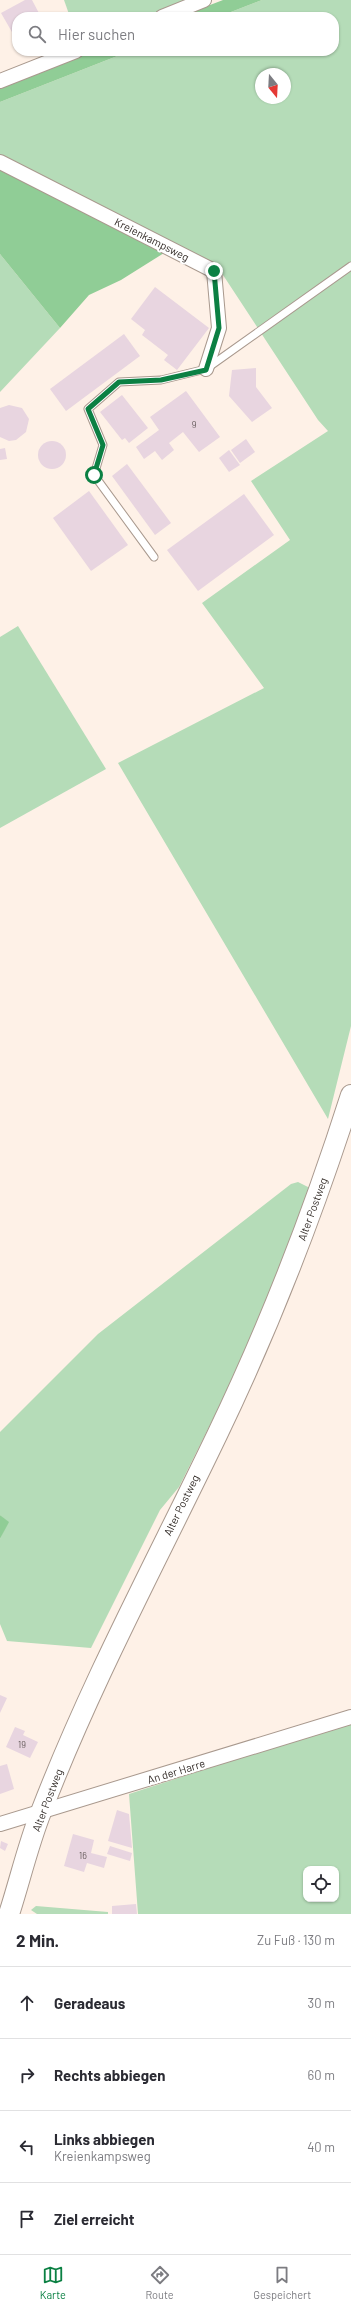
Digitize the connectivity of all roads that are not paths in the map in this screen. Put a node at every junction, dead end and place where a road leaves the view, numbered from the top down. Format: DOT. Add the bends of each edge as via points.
graph roads {
  1 [pos="204,0"];
  2 [pos="174,12"];
  3 [pos="63,56"];
  4 [pos="0,81"];
  5 [pos="0,162"];
  6 [pos="351,266"];
  7 [pos="206,370"];
  8 [pos="154,557"];
  9 [pos="351,1095"];
  10 [pos="351,1717"];
  11 [pos="40,1813"];
  12 [pos="0,1824"];
  13 [pos="9,1914"];
  1 -- 2 [label="street"];
  3 -- 4 [label="street"];
  5 -- 7 [label="street, Kreienkampsweg" via="214,271 219,328"];
  6 -- 7 [label="lane"];
  7 -- 8 [label="lane" via="161,380 119,382 88,409 103,445 94,475"];
  9 -- 11 [label="main road, Alter Postweg" via="287,1279 216,1436 133,1604"];
  10 -- 11 [label="street, An der Harre"];
  11 -- 12 [label="street, An der Harre"];
  11 -- 13 [label="main road, Alter Postweg"];
}
